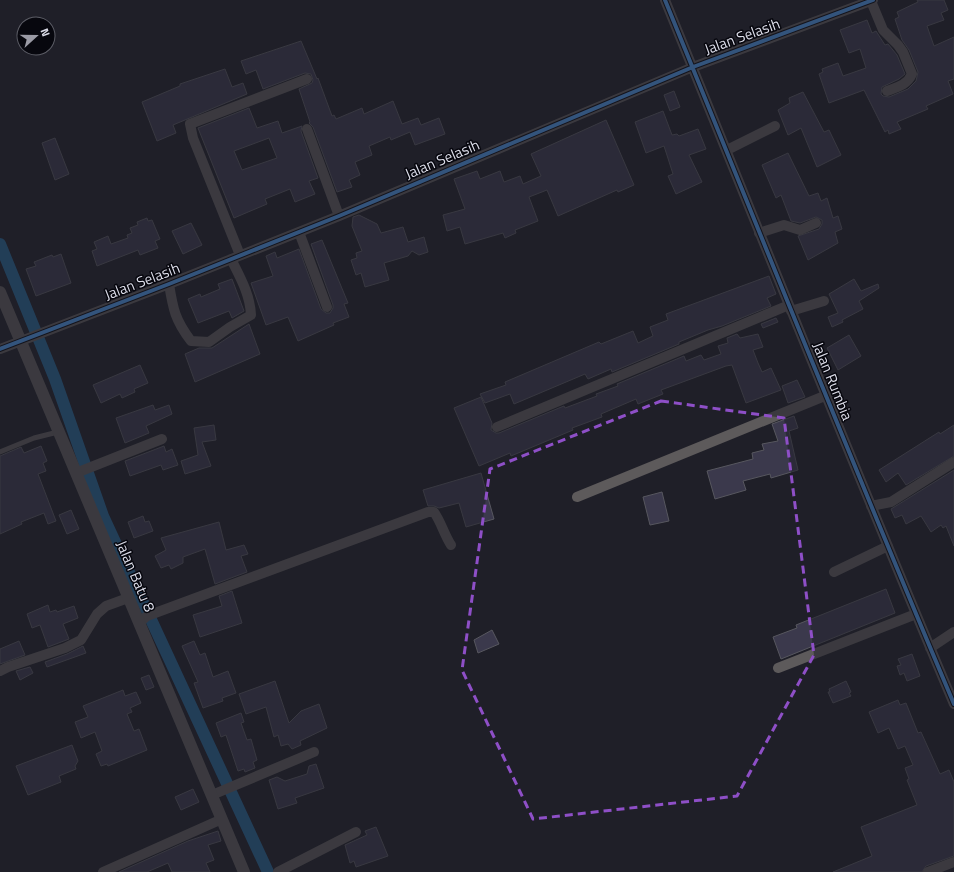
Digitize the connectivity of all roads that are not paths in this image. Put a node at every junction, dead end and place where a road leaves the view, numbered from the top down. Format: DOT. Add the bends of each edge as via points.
graph roads {
  1 [pos="666,0"];
  2 [pos="872,0"];
  3 [pos="693,67"];
  4 [pos="307,79"];
  5 [pos="887,91"];
  6 [pos="775,126"];
  7 [pos="307,129"];
  8 [pos="727,150"];
  9 [pos="339,216"];
  10 [pos="816,223"];
  11 [pos="299,232"];
  12 [pos="759,233"];
  13 [pos="235,257"];
  14 [pos="169,284"];
  15 [pos="0,292"];
  16 [pos="824,301"];
  17 [pos="2,305"];
  18 [pos="327,307"];
  19 [pos="790,308"];
  20 [pos="24,339"];
  21 [pos="0,349"];
  22 [pos="826,395"];
  23 [pos="497,427"];
  24 [pos="58,432"];
  25 [pos="162,439"];
  26 [pos="0,452"];
  27 [pos="954,462"];
  28 [pos="80,472"];
  29 [pos="577,497"];
  30 [pos="871,506"];
  31 [pos="450,545"];
  32 [pos="888,546"];
  33 [pos="834,572"];
  34 [pos="128,598"];
  35 [pos="916,614"];
  36 [pos="143,620"];
  37 [pos="954,632"];
  38 [pos="930,648"];
  39 [pos="778,668"];
  40 [pos="0,671"];
  41 [pos="954,704"];
  42 [pos="314,752"];
  43 [pos="212,795"];
  44 [pos="222,819"];
  45 [pos="356,832"];
  46 [pos="954,862"];
  47 [pos="281,871"];
  48 [pos="103,872"];
  49 [pos="244,872"];
  50 [pos="928,872"];
  1 -- 3 [label="street, Jalan Rumbia"];
  2 -- 3 [label="street, Jalan Selasih"];
  2 -- 5 [label="street" via="883,30 903,52 912,74 904,85"];
  3 -- 8 [label="street, Jalan Rumbia"];
  3 -- 9 [label="street, Jalan Selasih"];
  4 -- 13 [label="street" via="190,124"];
  6 -- 8 [label="street"];
  7 -- 9 [label="street"];
  8 -- 12 [label="street, Jalan Rumbia"];
  9 -- 11 [label="street, Jalan Selasih"];
  10 -- 12 [label="street" via="800,230 784,225"];
  11 -- 13 [label="street, Jalan Selasih"];
  11 -- 18 [label="street"];
  12 -- 19 [label="street, Jalan Rumbia"];
  13 -- 14 [label="street, Jalan Selasih"];
  13 -- 14 [label="street" via="251,304 251,315 209,342 191,341 183,332 173,310"];
  14 -- 20 [label="street, Jalan Selasih"];
  15 -- 17 [label="street, Jalan Batu 8"];
  16 -- 19 [label="street"];
  17 -- 20 [label="street, Jalan Batu 8"];
  19 -- 22 [label="street, Jalan Rumbia"];
  19 -- 23 [label="street"];
  20 -- 21 [label="street, Jalan Selasih"];
  20 -- 24 [label="street, Jalan Batu 8"];
  22 -- 29 [label="street"];
  22 -- 30 [label="street, Jalan Rumbia"];
  24 -- 26 [label="lane" via="34,438"];
  24 -- 28 [label="street, Jalan Batu 8"];
  25 -- 28 [label="street"];
  27 -- 30 [label="street" via="891,502"];
  28 -- 34 [label="street, Jalan Batu 8"];
  30 -- 32 [label="street, Jalan Rumbia"];
  31 -- 36 [label="street" via="439,519 434,512 428,512"];
  32 -- 33 [label="street"];
  32 -- 35 [label="street, Jalan Rumbia"];
  34 -- 36 [label="street, Jalan Batu 8"];
  34 -- 40 [label="street" via="106,606 97,614 81,640 66,648"];
  35 -- 38 [label="street, Jalan Rumbia"];
  35 -- 39 [label="street"];
  36 -- 43 [label="street, Jalan Batu 8"];
  37 -- 38 [label="street"];
  38 -- 41 [label="street, Jalan Rumbia"];
  42 -- 43 [label="street"];
  43 -- 44 [label="street, Jalan Batu 8"];
  44 -- 48 [label="street"];
  44 -- 49 [label="street, Jalan Batu 8"];
  45 -- 47 [label="street"];
  46 -- 50 [label="street"];
}
